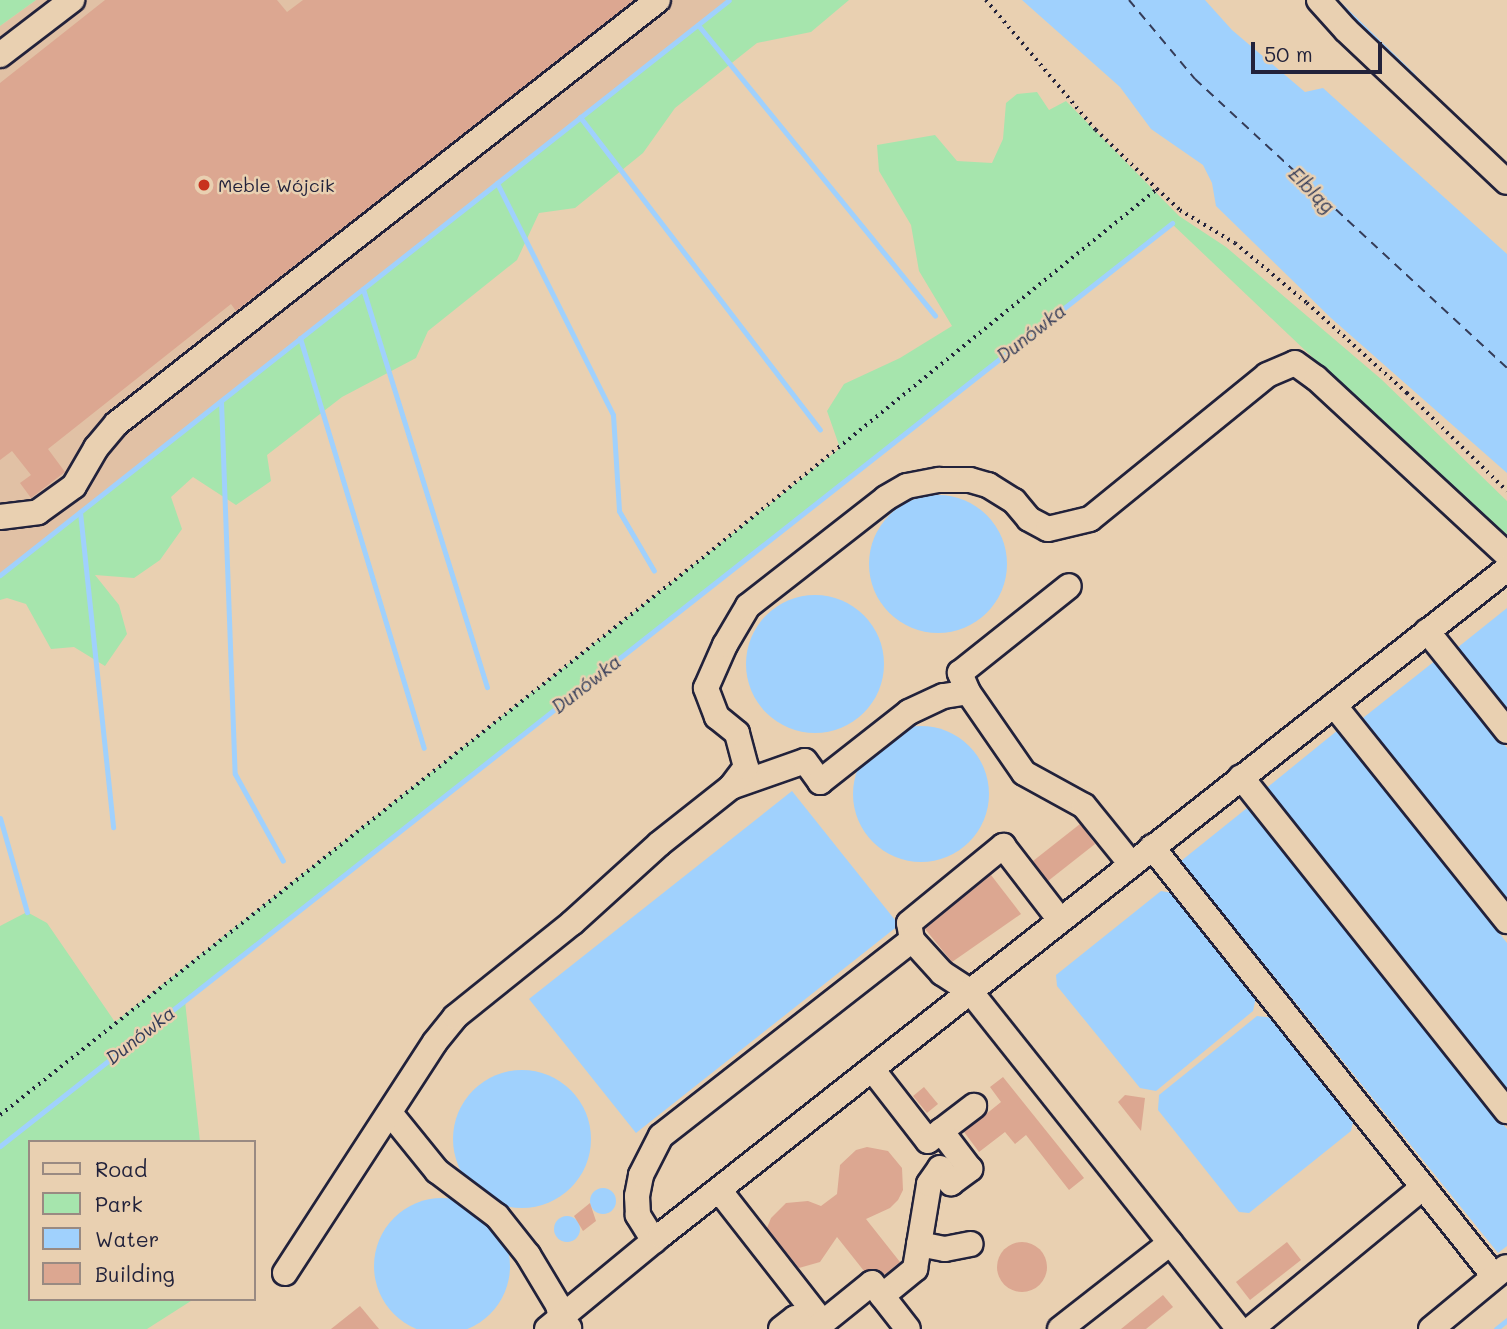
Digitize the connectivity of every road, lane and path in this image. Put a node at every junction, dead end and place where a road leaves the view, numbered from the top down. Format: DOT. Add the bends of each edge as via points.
graph roads {
  1 [pos="72,0"];
  2 [pos="658,0"];
  3 [pos="986,0"];
  4 [pos="1319,0"];
  5 [pos="0,55"];
  6 [pos="1507,182"];
  7 [pos="1157,189"];
  8 [pos="1507,491"];
  9 [pos="0,517"];
  10 [pos="1507,555"];
  11 [pos="1507,569"];
  12 [pos="1069,586"];
  13 [pos="1427,631"];
  14 [pos="968,692"];
  15 [pos="1334,705"];
  16 [pos="1507,731"];
  17 [pos="1241,777"];
  18 [pos="731,787"];
  19 [pos="1152,847"];
  20 [pos="1131,864"];
  21 [pos="1060,920"];
  22 [pos="1507,921"];
  23 [pos="912,940"];
  24 [pos="970,991"];
  25 [pos="872,1069"];
  26 [pos="974,1106"];
  27 [pos="1507,1111"];
  28 [pos="390,1112"];
  29 [pos="0,1115"];
  30 [pos="941,1131"];
  31 [pos="1423,1187"];
  32 [pos="719,1190"];
  33 [pos="654,1241"];
  34 [pos="1170,1243"];
  35 [pos="919,1244"];
  36 [pos="971,1244"];
  37 [pos="1501,1271"];
  38 [pos="285,1273"];
  39 [pos="882,1296"];
  40 [pos="559,1325"];
  41 [pos="814,1327"];
  42 [pos="781,1329"];
  43 [pos="908,1329"];
  44 [pos="1060,1329"];
  45 [pos="1239,1329"];
  46 [pos="1251,1329"];
  47 [pos="1431,1329"];
  1 -- 5 [label="street"];
  2 -- 9 [label="street" via="116,424 74,486 38,512"];
  3 -- 7 [label="path" via="1096,130"];
  4 -- 6 [label="street"];
  7 -- 8 [label="path" via="1180,210 1235,243 1307,303"];
  7 -- 29 [label="path" via="691,567"];
  10 -- 18 [label="street" via="1295,363 1267,375 1090,519 1048,529 1029,519 1014,501 970,480 907,486 886,498 748,606 725,645 706,688 718,717 737,733 746,767"];
  11 -- 13 [label="street"];
  12 -- 14 [label="street" via="960,673"];
  13 -- 15 [label="street"];
  13 -- 16 [label="street"];
  14 -- 18 [label="street" via="944,696 909,712 820,782 805,761"];
  14 -- 20 [label="street" via="1024,773 1084,806"];
  15 -- 17 [label="street"];
  15 -- 22 [label="street"];
  17 -- 19 [label="street"];
  17 -- 27 [label="street"];
  18 -- 28 [label="street" via="455,1017"];
  19 -- 20 [label="street"];
  19 -- 31 [label="street"];
  20 -- 21 [label="street"];
  21 -- 23 [label="street" via="1003,846 909,923"];
  21 -- 24 [label="street"];
  23 -- 24 [label="street" via="942,973"];
  23 -- 33 [label="street" via="662,1136 641,1175 637,1195 638,1215"];
  24 -- 25 [label="street"];
  24 -- 34 [label="street"];
  25 -- 30 [label="street" via="928,1141"];
  25 -- 32 [label="street"];
  26 -- 30 [label="street"];
  28 -- 38 [label="street"];
  28 -- 40 [label="street" via="438,1171 497,1216 528,1255 558,1305"];
  30 -- 35 [label="street" via="970,1168 951,1183 940,1168 929,1184"];
  31 -- 37 [label="street"];
  31 -- 46 [label="street"];
  32 -- 33 [label="street"];
  32 -- 41 [label="street"];
  33 -- 40 [label="street"];
  34 -- 44 [label="street"];
  34 -- 45 [label="street"];
  35 -- 36 [label="street" via="945,1249"];
  35 -- 39 [label="street" via="915,1269"];
  37 -- 47 [label="street"];
  39 -- 41 [label="street" via="872,1283"];
  39 -- 43 [label="street"];
  41 -- 42 [label="street" via="795,1318"];
}
